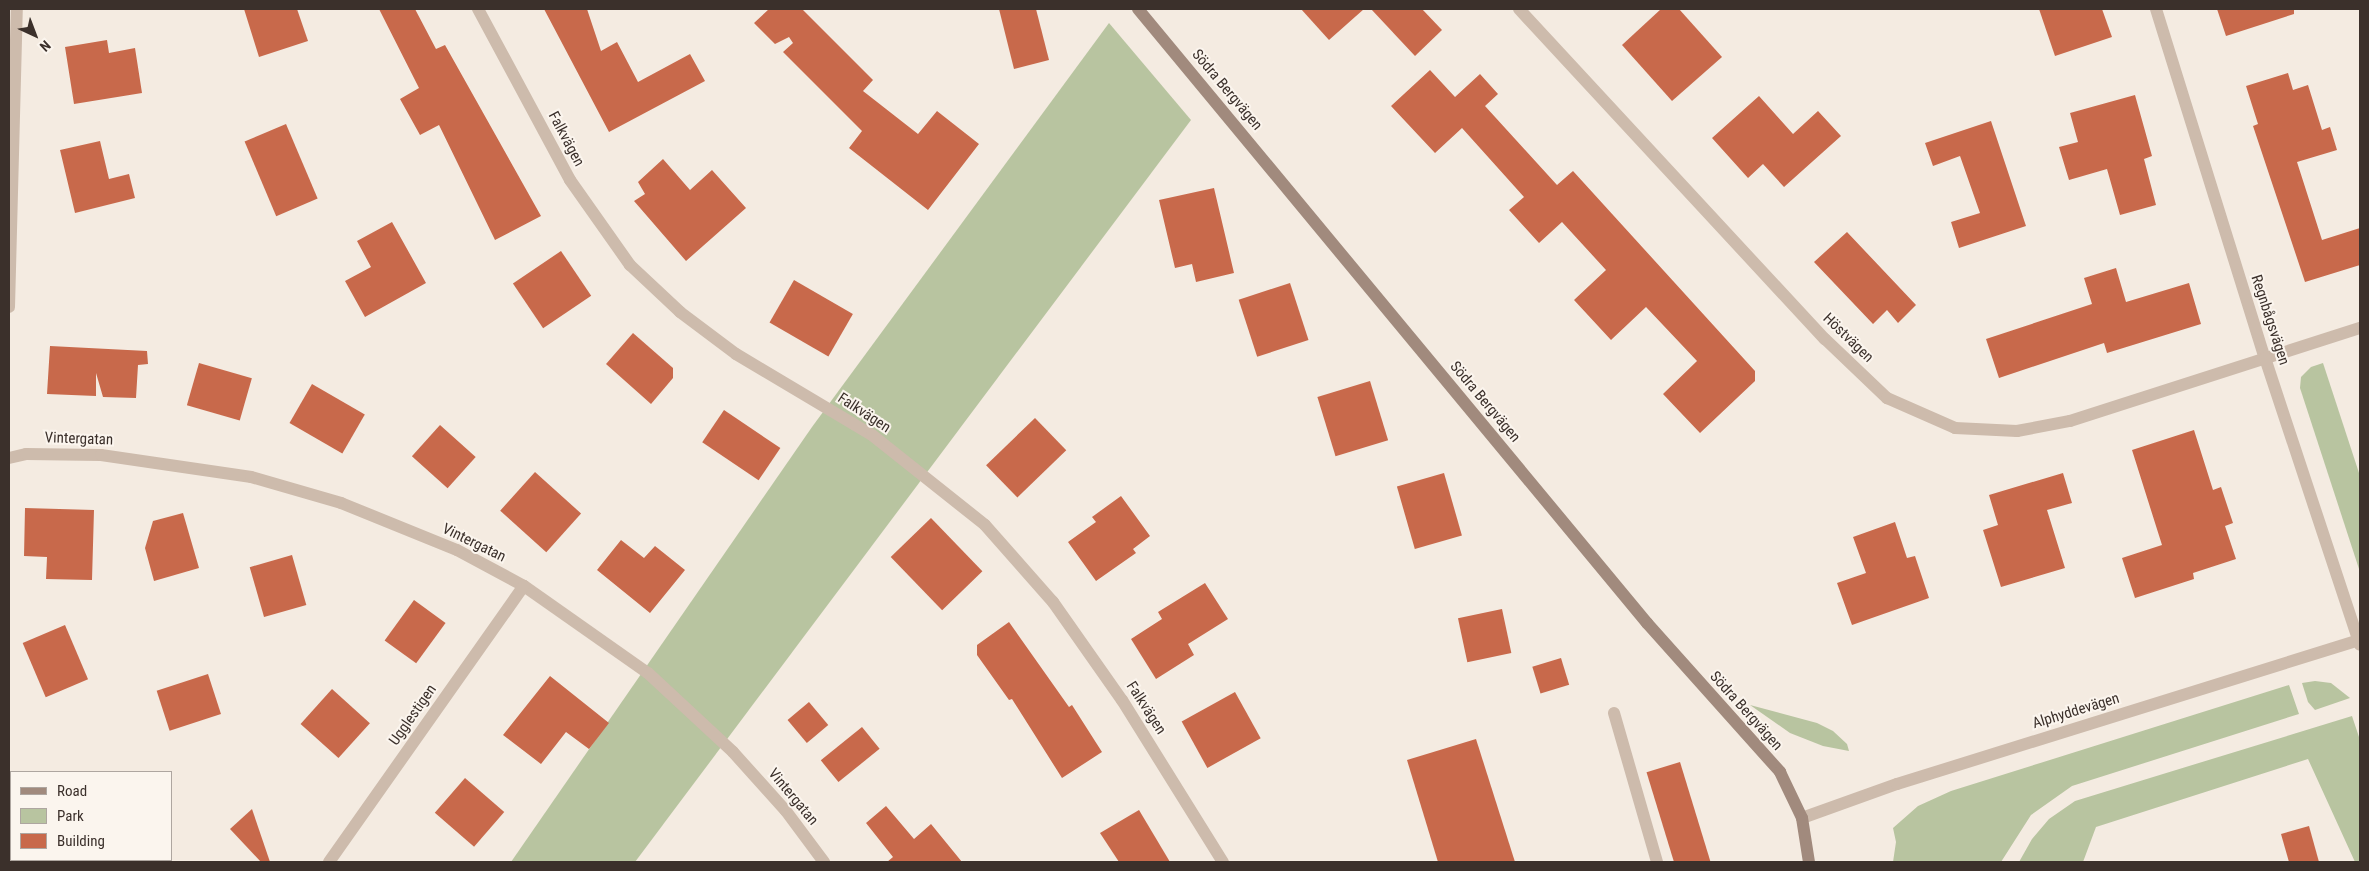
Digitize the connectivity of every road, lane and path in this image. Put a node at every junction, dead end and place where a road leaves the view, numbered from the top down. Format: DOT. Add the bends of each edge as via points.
graph roads {
  1 [pos="17,9"];
  2 [pos="478,9"];
  3 [pos="1138,9"];
  4 [pos="1519,9"];
  5 [pos="2156,9"];
  6 [pos="12,27"];
  7 [pos="9,307"];
  8 [pos="2360,328"];
  9 [pos="2265,358"];
  10 [pos="9,458"];
  11 [pos="524,586"];
  12 [pos="2360,642"];
  13 [pos="1614,712"];
  14 [pos="1802,818"];
  15 [pos="329,862"];
  16 [pos="824,862"];
  17 [pos="1223,862"];
  18 [pos="1658,862"];
  19 [pos="1810,862"];
  1 -- 6 [label="street"];
  2 -- 17 [label="street, Falkvägen" via="570,180 630,265 680,312 736,354 872,435 985,525 1053,602 1149,742"];
  3 -- 14 [label="street, Södra Bergvägen" via="1647,623 1780,772"];
  4 -- 9 [label="street, Höstvägen" via="1825,339 1887,398 1955,428 2017,431 2070,421"];
  5 -- 9 [label="street, Regnbågsvägen"];
  6 -- 7 [label="street"];
  8 -- 9 [label="street, Höstvägen"];
  9 -- 12 [label="street, Regnbågsvägen"];
  10 -- 11 [label="street, Vintergatan" via="26,454 101,455 251,477 341,503 457,550"];
  11 -- 15 [label="street, Ugglestigen"];
  11 -- 16 [label="street, Vintergatan" via="641,667 684,704 786,811"];
  12 -- 14 [label="street, Alphyddevägen" via="1897,784"];
  13 -- 18 [label="street"];
  14 -- 19 [label="street, Södra Bergvägen"];
}
